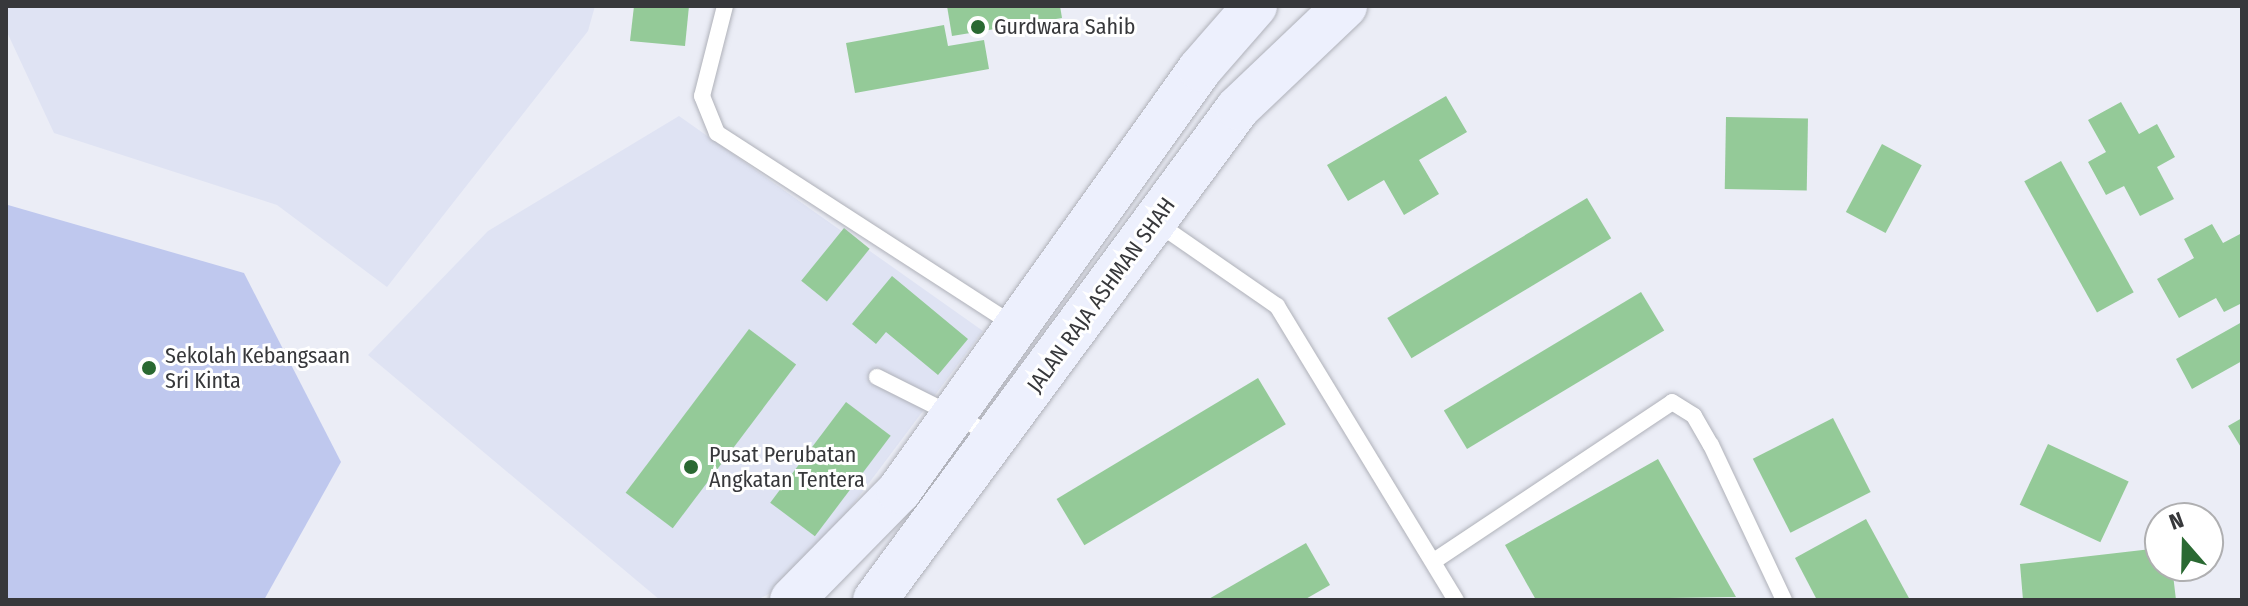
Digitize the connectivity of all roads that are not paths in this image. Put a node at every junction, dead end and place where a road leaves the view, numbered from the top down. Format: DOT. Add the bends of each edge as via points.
graph roads {
  1 [pos="725,6"];
  2 [pos="1255,6"];
  3 [pos="1310,6"];
  4 [pos="1345,6"];
  5 [pos="1238,108"];
  6 [pos="1156,223"];
  7 [pos="1020,329"];
  8 [pos="877,377"];
  9 [pos="954,418"];
  10 [pos="996,437"];
  11 [pos="1434,561"];
  12 [pos="792,600"];
  13 [pos="875,600"];
  14 [pos="1456,600"];
  15 [pos="1784,600"];
  1 -- 7 [label="lane" via="702,96 717,133"];
  2 -- 7 [label="main road, JALAN RAJA ASHMAN SHAH" via="1200,69"];
  3 -- 5 [label="main road"];
  4 -- 5 [label="main road, JALAN RAJA ASHMAN SHAH"];
  5 -- 6 [label="main road, JALAN RAJA ASHMAN SHAH"];
  6 -- 10 [label="main road, JALAN RAJA ASHMAN SHAH"];
  6 -- 11 [label="lane" via="1277,306"];
  7 -- 9 [label="main road, JALAN RAJA ASHMAN SHAH"];
  8 -- 9 [label="lane"];
  9 -- 10 [label="lane"];
  9 -- 12 [label="main road, JALAN RAJA ASHMAN SHAH" via="899,491"];
  10 -- 13 [label="main road, JALAN RAJA ASHMAN SHAH"];
  11 -- 14 [label="lane"];
  11 -- 15 [label="lane" via="1672,402 1694,416 1711,445"];
}
